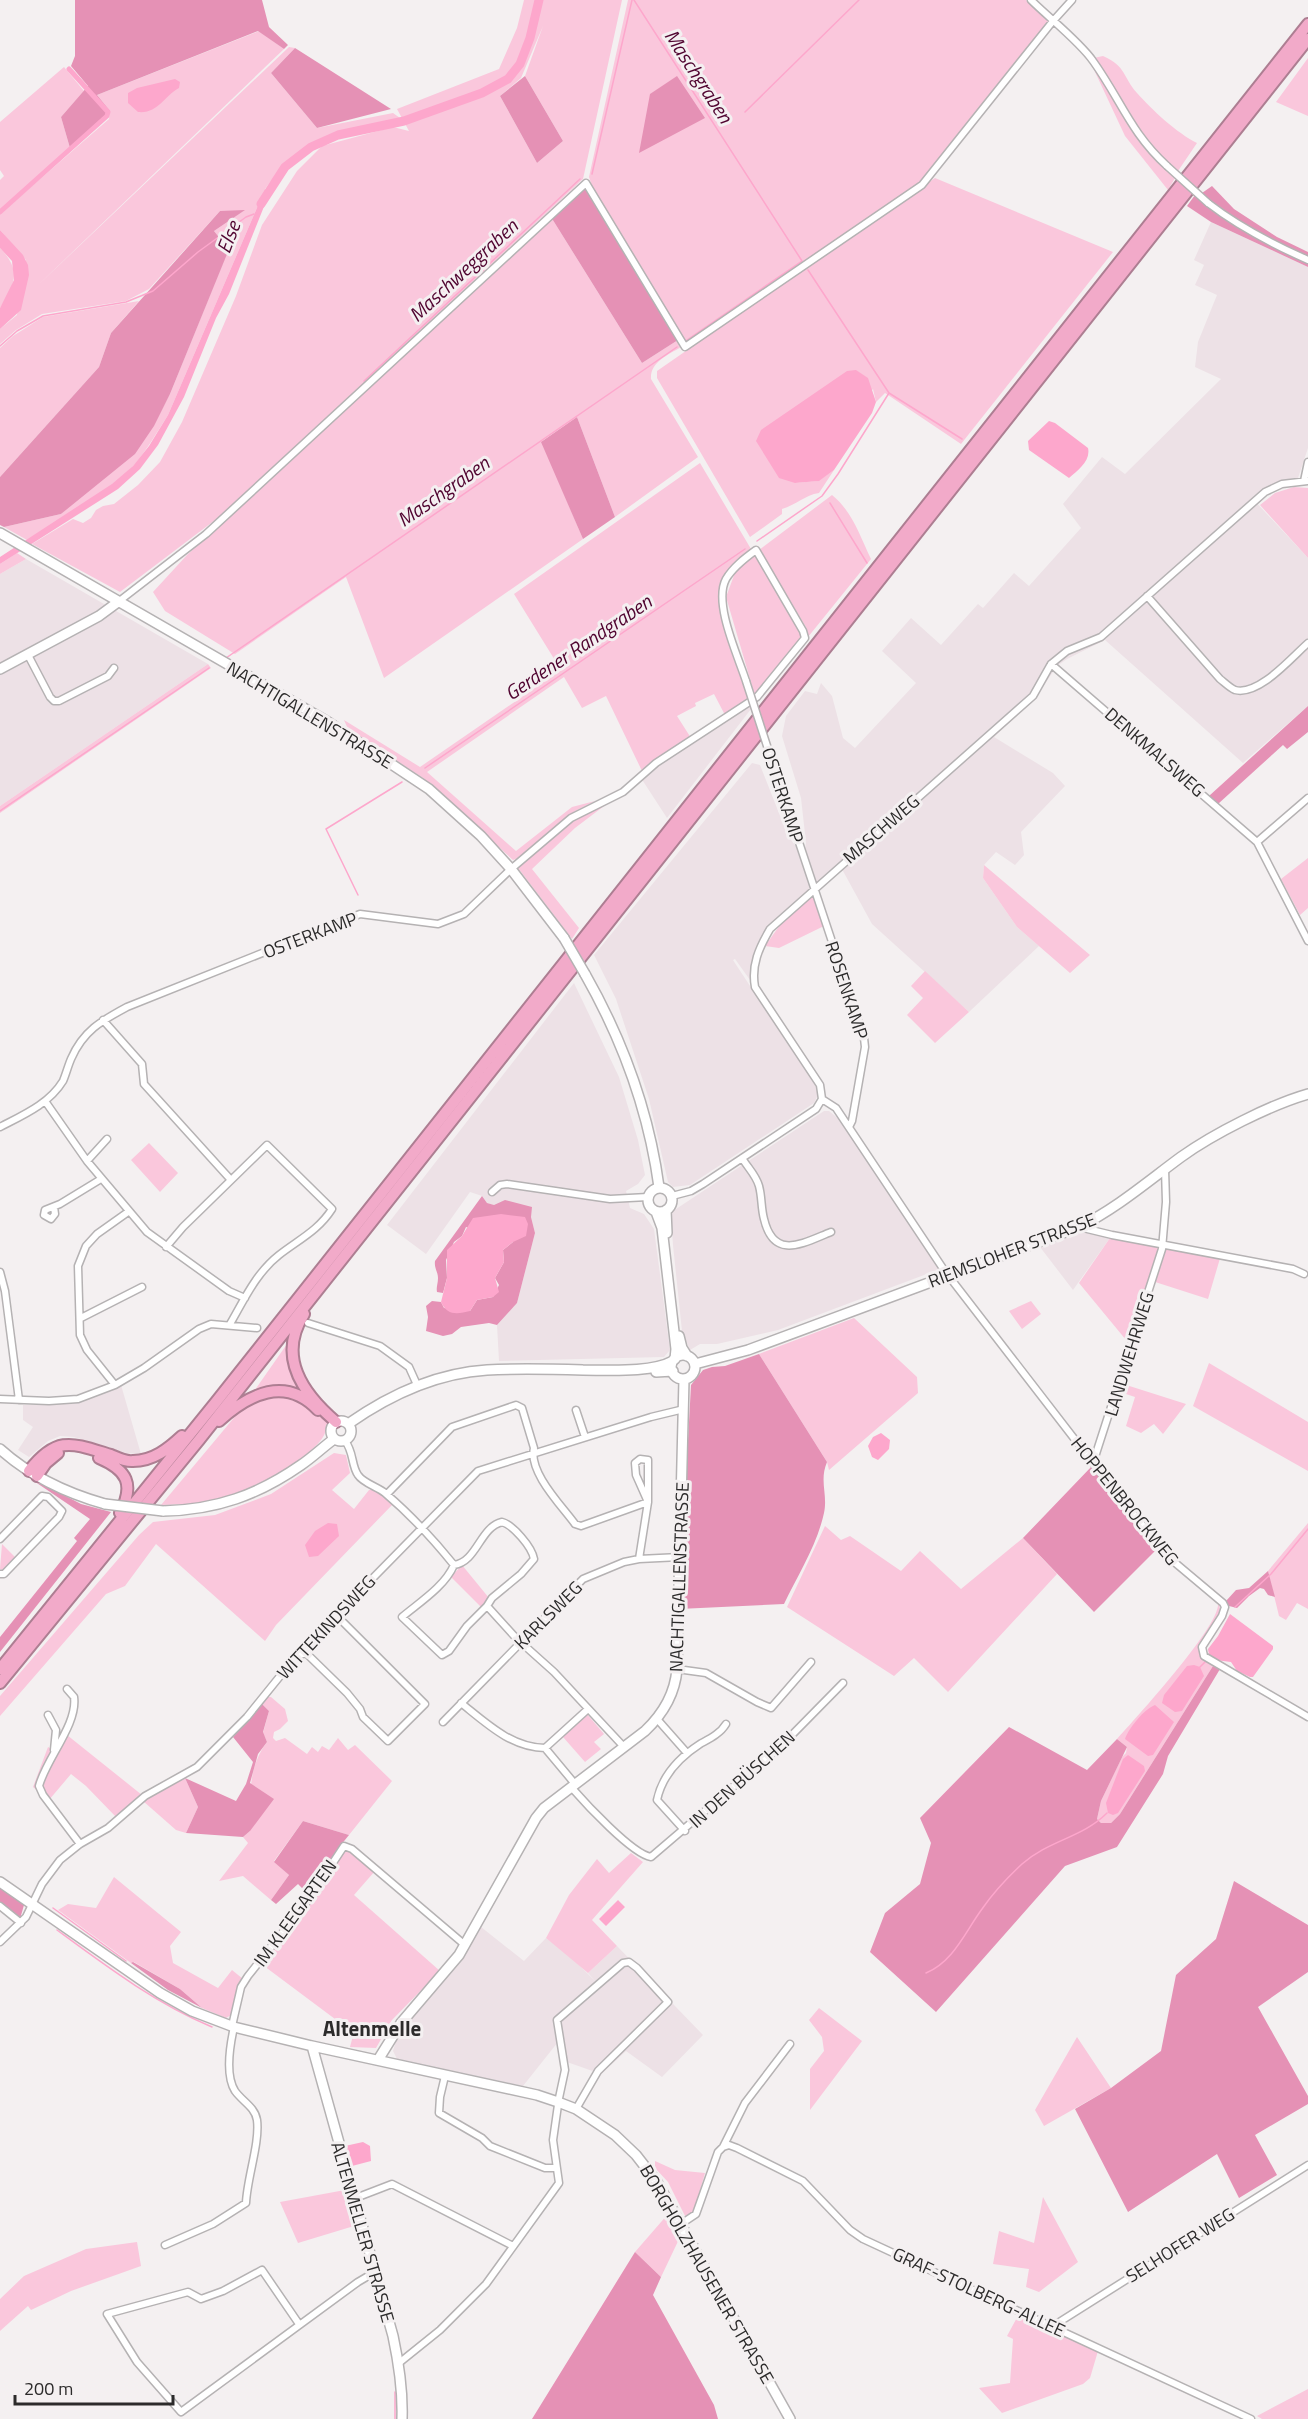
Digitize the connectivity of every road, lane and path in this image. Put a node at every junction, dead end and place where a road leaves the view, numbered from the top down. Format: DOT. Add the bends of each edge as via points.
graph roads {
  1 [pos="1030,0"];
  2 [pos="1072,0"];
  3 [pos="1053,21"];
  4 [pos="1308,24"];
  5 [pos="1308,39"];
  6 [pos="1308,260"];
  7 [pos="1308,462"];
  8 [pos="1306,481"];
  9 [pos="0,533"];
  10 [pos="1147,596"];
  11 [pos="118,602"];
  12 [pos="1308,644"];
  13 [pos="27,655"];
  14 [pos="1051,664"];
  15 [pos="114,668"];
  16 [pos="0,669"];
  17 [pos="1308,798"];
  18 [pos="1257,842"];
  19 [pos="512,869"];
  20 [pos="814,889"];
  21 [pos="1308,941"];
  22 [pos="103,1020"];
  23 [pos="1308,1094"];
  24 [pos="822,1099"];
  25 [pos="45,1101"];
  26 [pos="0,1127"];
  27 [pos="849,1127"];
  28 [pos="107,1139"];
  29 [pos="742,1158"];
  30 [pos="87,1161"];
  31 [pos="1165,1169"];
  32 [pos="101,1179"];
  33 [pos="231,1180"];
  34 [pos="659,1187"];
  35 [pos="492,1192"];
  36 [pos="672,1196"];
  37 [pos="648,1197"];
  38 [pos="54,1207"];
  39 [pos="661,1211"];
  40 [pos="128,1212"];
  41 [pos="1079,1227"];
  42 [pos="831,1232"];
  43 [pos="1163,1243"];
  44 [pos="166,1247"];
  45 [pos="336,1265"];
  46 [pos="0,1272"];
  47 [pos="1304,1274"];
  48 [pos="948,1275"];
  49 [pos="142,1287"];
  50 [pos="245,1298"];
  51 [pos="81,1318"];
  52 [pos="308,1323"];
  53 [pos="230,1324"];
  54 [pos="257,1328"];
  55 [pos="687,1356"];
  56 [pos="674,1364"];
  57 [pos="695,1364"];
  58 [pos="684,1378"];
  59 [pos="115,1385"];
  60 [pos="418,1387"];
  61 [pos="0,1399"];
  62 [pos="19,1400"];
  63 [pos="216,1402"];
  64 [pos="684,1409"];
  65 [pos="576,1410"];
  66 [pos="350,1426"];
  67 [pos="334,1429"];
  68 [pos="585,1437"];
  69 [pos="199,1440"];
  70 [pos="345,1441"];
  71 [pos="0,1449"];
  72 [pos="532,1454"];
  73 [pos="1093,1463"];
  74 [pos="33,1474"];
  75 [pos="387,1494"];
  76 [pos="648,1502"];
  77 [pos="422,1528"];
  78 [pos="0,1539"];
  79 [pos="97,1552"];
  80 [pos="680,1557"];
  81 [pos="639,1559"];
  82 [pos="454,1565"];
  83 [pos="0,1574"];
  84 [pos="488,1606"];
  85 [pos="336,1616"];
  86 [pos="521,1642"];
  87 [pos="306,1653"];
  88 [pos="811,1662"];
  89 [pos="0,1669"];
  90 [pos="677,1669"];
  91 [pos="0,1683"];
  92 [pos="843,1683"];
  93 [pos="67,1689"];
  94 [pos="461,1703"];
  95 [pos="588,1709"];
  96 [pos="48,1715"];
  97 [pos="1308,1717"];
  98 [pos="657,1719"];
  99 [pos="442,1722"];
  100 [pos="726,1724"];
  101 [pos="624,1747"];
  102 [pos="545,1748"];
  103 [pos="54,1751"];
  104 [pos="687,1753"];
  105 [pos="573,1786"];
  106 [pos="685,1831"];
  107 [pos="80,1844"];
  108 [pos="0,1882"];
  109 [pos="32,1903"];
  110 [pos="0,1906"];
  111 [pos="21,1923"];
  112 [pos="0,1942"];
  113 [pos="465,1945"];
  114 [pos="233,2026"];
  115 [pos="790,2044"];
  116 [pos="312,2046"];
  117 [pos="378,2060"];
  118 [pos="445,2076"];
  119 [pos="558,2102"];
  120 [pos="576,2109"];
  121 [pos="723,2147"];
  122 [pos="1308,2165"];
  123 [pos="555,2168"];
  124 [pos="353,2199"];
  125 [pos="681,2224"];
  126 [pos="165,2245"];
  127 [pos="513,2246"];
  128 [pos="375,2272"];
  129 [pos="299,2324"];
  130 [pos="1053,2326"];
  131 [pos="399,2363"];
  132 [pos="402,2419"];
  133 [pos="790,2419"];
  134 [pos="1251,2419"];
  1 -- 3 [label="street"];
  2 -- 3 [label="street"];
  3 -- 6 [label="street, bridge" via="1092,60 1137,135 1167,166 1229,220"];
  3 -- 11 [label="street" via="922,186 685,347 586,183 206,534"];
  4 -- 63 [label="highway"];
  5 -- 45 [label="highway"];
  7 -- 8 [label="street"];
  8 -- 10 [label="street, MASCHWEG" via="1282,484 1265,492"];
  9 -- 11 [label="main road, NACHTIGALLENSTRASSE"];
  10 -- 12 [label="street" via="1234,690 1250,690 1266,681"];
  10 -- 14 [label="street, MASCHWEG" via="1101,637 1067,651"];
  11 -- 13 [label="main road"];
  11 -- 19 [label="main road, NACHTIGALLENSTRASSE" via="356,740 429,789"];
  13 -- 15 [label="street" via="54,701 108,676"];
  13 -- 16 [label="main road"];
  14 -- 18 [label="street, DENKMALSWEG"];
  14 -- 20 [label="street, MASCHWEG" via="1034,696"];
  17 -- 18 [label="street"];
  18 -- 21 [label="street, DENKMALSWEG"];
  19 -- 20 [label="street, OSTERKAMP, bridge" via="571,818 623,792 656,763 757,697 805,638 756,550 725,580 725,617 746,681 769,753"];
  19 -- 22 [label="street, OSTERKAMP" via="464,914 438,924 360,914"];
  19 -- 34 [label="main road, NACHTIGALLENSTRASSE, bridge" via="564,938 608,1019 630,1072 653,1149"];
  20 -- 24 [label="street, MASCHWEG" via="770,929 757,955 753,976 755,987 820,1085"];
  20 -- 27 [label="street, ROSENKAMP" via="866,1047"];
  22 -- 25 [label="street, OSTERKAMP" via="84,1035 63,1080"];
  22 -- 33 [label="street" via="142,1064 144,1084"];
  23 -- 31 [label="main road, RIEMSLOHER STRASSE" via="1214,1136"];
  24 -- 27 [label="street, MASCHWEG" via="836,1108"];
  24 -- 29 [label="street" via="816,1109"];
  25 -- 26 [label="street, OSTERKAMP"];
  25 -- 30 [label="street"];
  27 -- 48 [label="street, MASCHWEG"];
  28 -- 30 [label="street"];
  29 -- 36 [label="street" via="696,1188"];
  29 -- 42 [label="street" via="759,1185 764,1221 777,1243 791,1246"];
  30 -- 32 [label="street"];
  31 -- 41 [label="main road, RIEMSLOHER STRASSE" via="1118,1206"];
  31 -- 43 [label="street, LANDWEHRWEG"];
  32 -- 38 [label="street"];
  32 -- 40 [label="street"];
  33 -- 44 [label="street"];
  33 -- 50 [label="street" via="267,1145 332,1209 312,1233 277,1256"];
  34 -- 36 [label="main road"];
  34 -- 37 [label="main road"];
  35 -- 37 [label="street" via="507,1184 610,1199"];
  36 -- 39 [label="main road" via="672,1204"];
  37 -- 39 [label="main road" via="649,1204"];
  39 -- 55 [label="main road" via="682,1348"];
  39 -- 56 [label="main road" via="676,1349"];
  40 -- 44 [label="street"];
  40 -- 51 [label="street" via="96,1234 80,1257"];
  41 -- 43 [label="street"];
  41 -- 48 [label="main road, RIEMSLOHER STRASSE"];
  43 -- 47 [label="street"];
  43 -- 73 [label="street, LANDWEHRWEG"];
  44 -- 50 [label="street"];
  45 -- 67 [label="highway" via="299,1322 292,1358 299,1378"];
  45 -- 69 [label="highway"];
  46 -- 62 [label="street"];
  48 -- 57 [label="main road, RIEMSLOHER STRASSE" via="748,1350"];
  48 -- 73 [label="street, HOPPENBROCKWEG"];
  49 -- 51 [label="street"];
  50 -- 53 [label="street"];
  51 -- 59 [label="street" via="81,1335 87,1350"];
  52 -- 60 [label="street" via="370,1342 393,1354 409,1366"];
  53 -- 54 [label="street"];
  53 -- 59 [label="street" via="211,1324 199,1329"];
  55 -- 56 [label="main road" via="682,1355"];
  55 -- 57 [label="main road"];
  56 -- 58 [label="main road" via="678,1377"];
  56 -- 60 [label="main road" via="627,1375 486,1370"];
  57 -- 58 [label="main road" via="692,1375"];
  58 -- 64 [label="main road, NACHTIGALLENSTRASSE"];
  59 -- 62 [label="street" via="78,1399"];
  60 -- 66 [label="main road" via="378,1406"];
  61 -- 62 [label="street"];
  63 -- 74 [label="highway" via="170,1448 151,1459 132,1462 71,1444 56,1446 39,1458"];
  63 -- 79 [label="highway"];
  64 -- 68 [label="street, WITTEKINDSWEG"];
  64 -- 80 [label="main road, NACHTIGALLENSTRASSE"];
  65 -- 68 [label="street"];
  66 -- 67 [label="main road" via="342,1421"];
  66 -- 70 [label="main road"];
  67 -- 69 [label="highway" via="302,1397 271,1391 242,1402"];
  67 -- 70 [label="main road" via="339,1442"];
  67 -- 74 [label="main road, bridge" via="303,1464 269,1486 213,1507 164,1510 105,1504 73,1494"];
  68 -- 72 [label="street, WITTEKINDSWEG"];
  69 -- 91 [label="highway"];
  70 -- 75 [label="street" via="352,1450 358,1475"];
  71 -- 74 [label="main road"];
  72 -- 75 [label="street" via="534,1448 522,1408 516,1405 452,1427"];
  72 -- 76 [label="street" via="538,1474 575,1524 581,1526"];
  72 -- 77 [label="street, WITTEKINDSWEG" via="478,1471"];
  73 -- 97 [label="street, HOPPENBROCKWEG" via="1167,1556 1226,1607 1202,1647 1204,1656"];
  74 -- 79 [label="highway" via="55,1454 67,1450 98,1458 121,1470 127,1500"];
  75 -- 77 [label="street"];
  76 -- 76 [label="street" via="648,1460 640,1459 635,1463 636,1475"];
  76 -- 81 [label="street"];
  77 -- 82 [label="street"];
  77 -- 85 [label="street, WITTEKINDSWEG"];
  78 -- 83 [label="street" via="42,1496 62,1511"];
  79 -- 89 [label="highway"];
  80 -- 81 [label="street, KARLSWEG"];
  80 -- 90 [label="main road, NACHTIGALLENSTRASSE"];
  81 -- 86 [label="street, KARLSWEG" via="583,1579"];
  82 -- 84 [label="street" via="463,1562 493,1525 502,1522 510,1526 534,1559"];
  82 -- 84 [label="street" via="435,1589 402,1617 442,1655"];
  84 -- 86 [label="street"];
  85 -- 87 [label="street, WITTEKINDSWEG" via="313,1639"];
  85 -- 87 [label="street" via="425,1704 388,1741"];
  86 -- 94 [label="street, KARLSWEG"];
  86 -- 95 [label="street"];
  87 -- 107 [label="street, WITTEKINDSWEG" via="285,1670 247,1717 196,1768 145,1796 108,1828"];
  88 -- 90 [label="street" via="771,1708 706,1673"];
  90 -- 98 [label="main road, NACHTIGALLENSTRASSE" via="669,1700"];
  92 -- 106 [label="street, IN DEN BÜSCHEN" via="783,1745"];
  93 -- 103 [label="street" via="75,1702"];
  94 -- 99 [label="street, KARLSWEG"];
  94 -- 102 [label="street" via="515,1742"];
  95 -- 101 [label="street"];
  95 -- 102 [label="street"];
  96 -- 103 [label="street" via="56,1730"];
  98 -- 101 [label="main road, NACHTIGALLENSTRASSE"];
  98 -- 104 [label="street"];
  100 -- 104 [label="street, IN DEN BÜSCHEN"];
  101 -- 105 [label="main road, NACHTIGALLENSTRASSE"];
  102 -- 105 [label="street"];
  103 -- 107 [label="street" via="40,1781 40,1791"];
  104 -- 106 [label="street, IN DEN BÜSCHEN" via="667,1776 657,1800"];
  105 -- 106 [label="street" via="600,1817 644,1856 651,1857"];
  105 -- 113 [label="main road, NACHTIGALLENSTRASSE" via="544,1808 529,1827"];
  107 -- 109 [label="street, WITTEKINDSWEG" via="52,1868"];
  108 -- 109 [label="main road, BORGHOLZHAUSENER STRASSE"];
  109 -- 111 [label="street, WITTEKINDSWEG"];
  109 -- 114 [label="main road, BORGHOLZHAUSENER STRASSE" via="160,1993 192,2011"];
  110 -- 111 [label="street"];
  111 -- 112 [label="street, WITTEKINDSWEG"];
  113 -- 114 [label="street, IM KLEEGARTEN" via="344,1846 309,1899 248,1976"];
  113 -- 117 [label="main road, NACHTIGALLENSTRASSE" via="401,2023"];
  114 -- 116 [label="main road, BORGHOLZHAUSENER STRASSE"];
  114 -- 126 [label="street" via="232,2084 254,2110 258,2128 246,2203 213,2224"];
  115 -- 121 [label="street" via="745,2103"];
  116 -- 117 [label="main road, BORGHOLZHAUSENER STRASSE"];
  116 -- 124 [label="main road, ALTENMELLER STRASSE"];
  117 -- 118 [label="main road, BORGHOLZHAUSENER STRASSE"];
  118 -- 119 [label="main road, BORGHOLZHAUSENER STRASSE"];
  118 -- 123 [label="street" via="439,2113 490,2146 545,2168"];
  119 -- 120 [label="main road, BORGHOLZHAUSENER STRASSE"];
  119 -- 120 [label="street" via="565,2070 557,2020 629,1962 668,2002 598,2071"];
  119 -- 123 [label="street" via="553,2140"];
  120 -- 125 [label="main road, BORGHOLZHAUSENER STRASSE" via="615,2135 636,2155"];
  121 -- 125 [label="street" via="715,2157 696,2214"];
  121 -- 130 [label="street, GRAF-STOLBERG-ALLEE" via="737,2148 803,2181 863,2239"];
  122 -- 130 [label="street, SELHOFER WEG"];
  123 -- 127 [label="street" via="559,2183"];
  124 -- 127 [label="street" via="392,2184"];
  124 -- 128 [label="main road, ALTENMELLER STRASSE"];
  125 -- 133 [label="main road, BORGHOLZHAUSENER STRASSE"];
  127 -- 131 [label="street" via="486,2284 418,2350"];
  128 -- 129 [label="street"];
  128 -- 131 [label="main road, ALTENMELLER STRASSE"];
  129 -- 129 [label="street" via="262,2270 201,2299 188,2292 108,2314 137,2362 181,2412"];
  130 -- 134 [label="street, GRAF-STOLBERG-ALLEE"];
  131 -- 132 [label="main road, ALTENMELLER STRASSE"];
}
